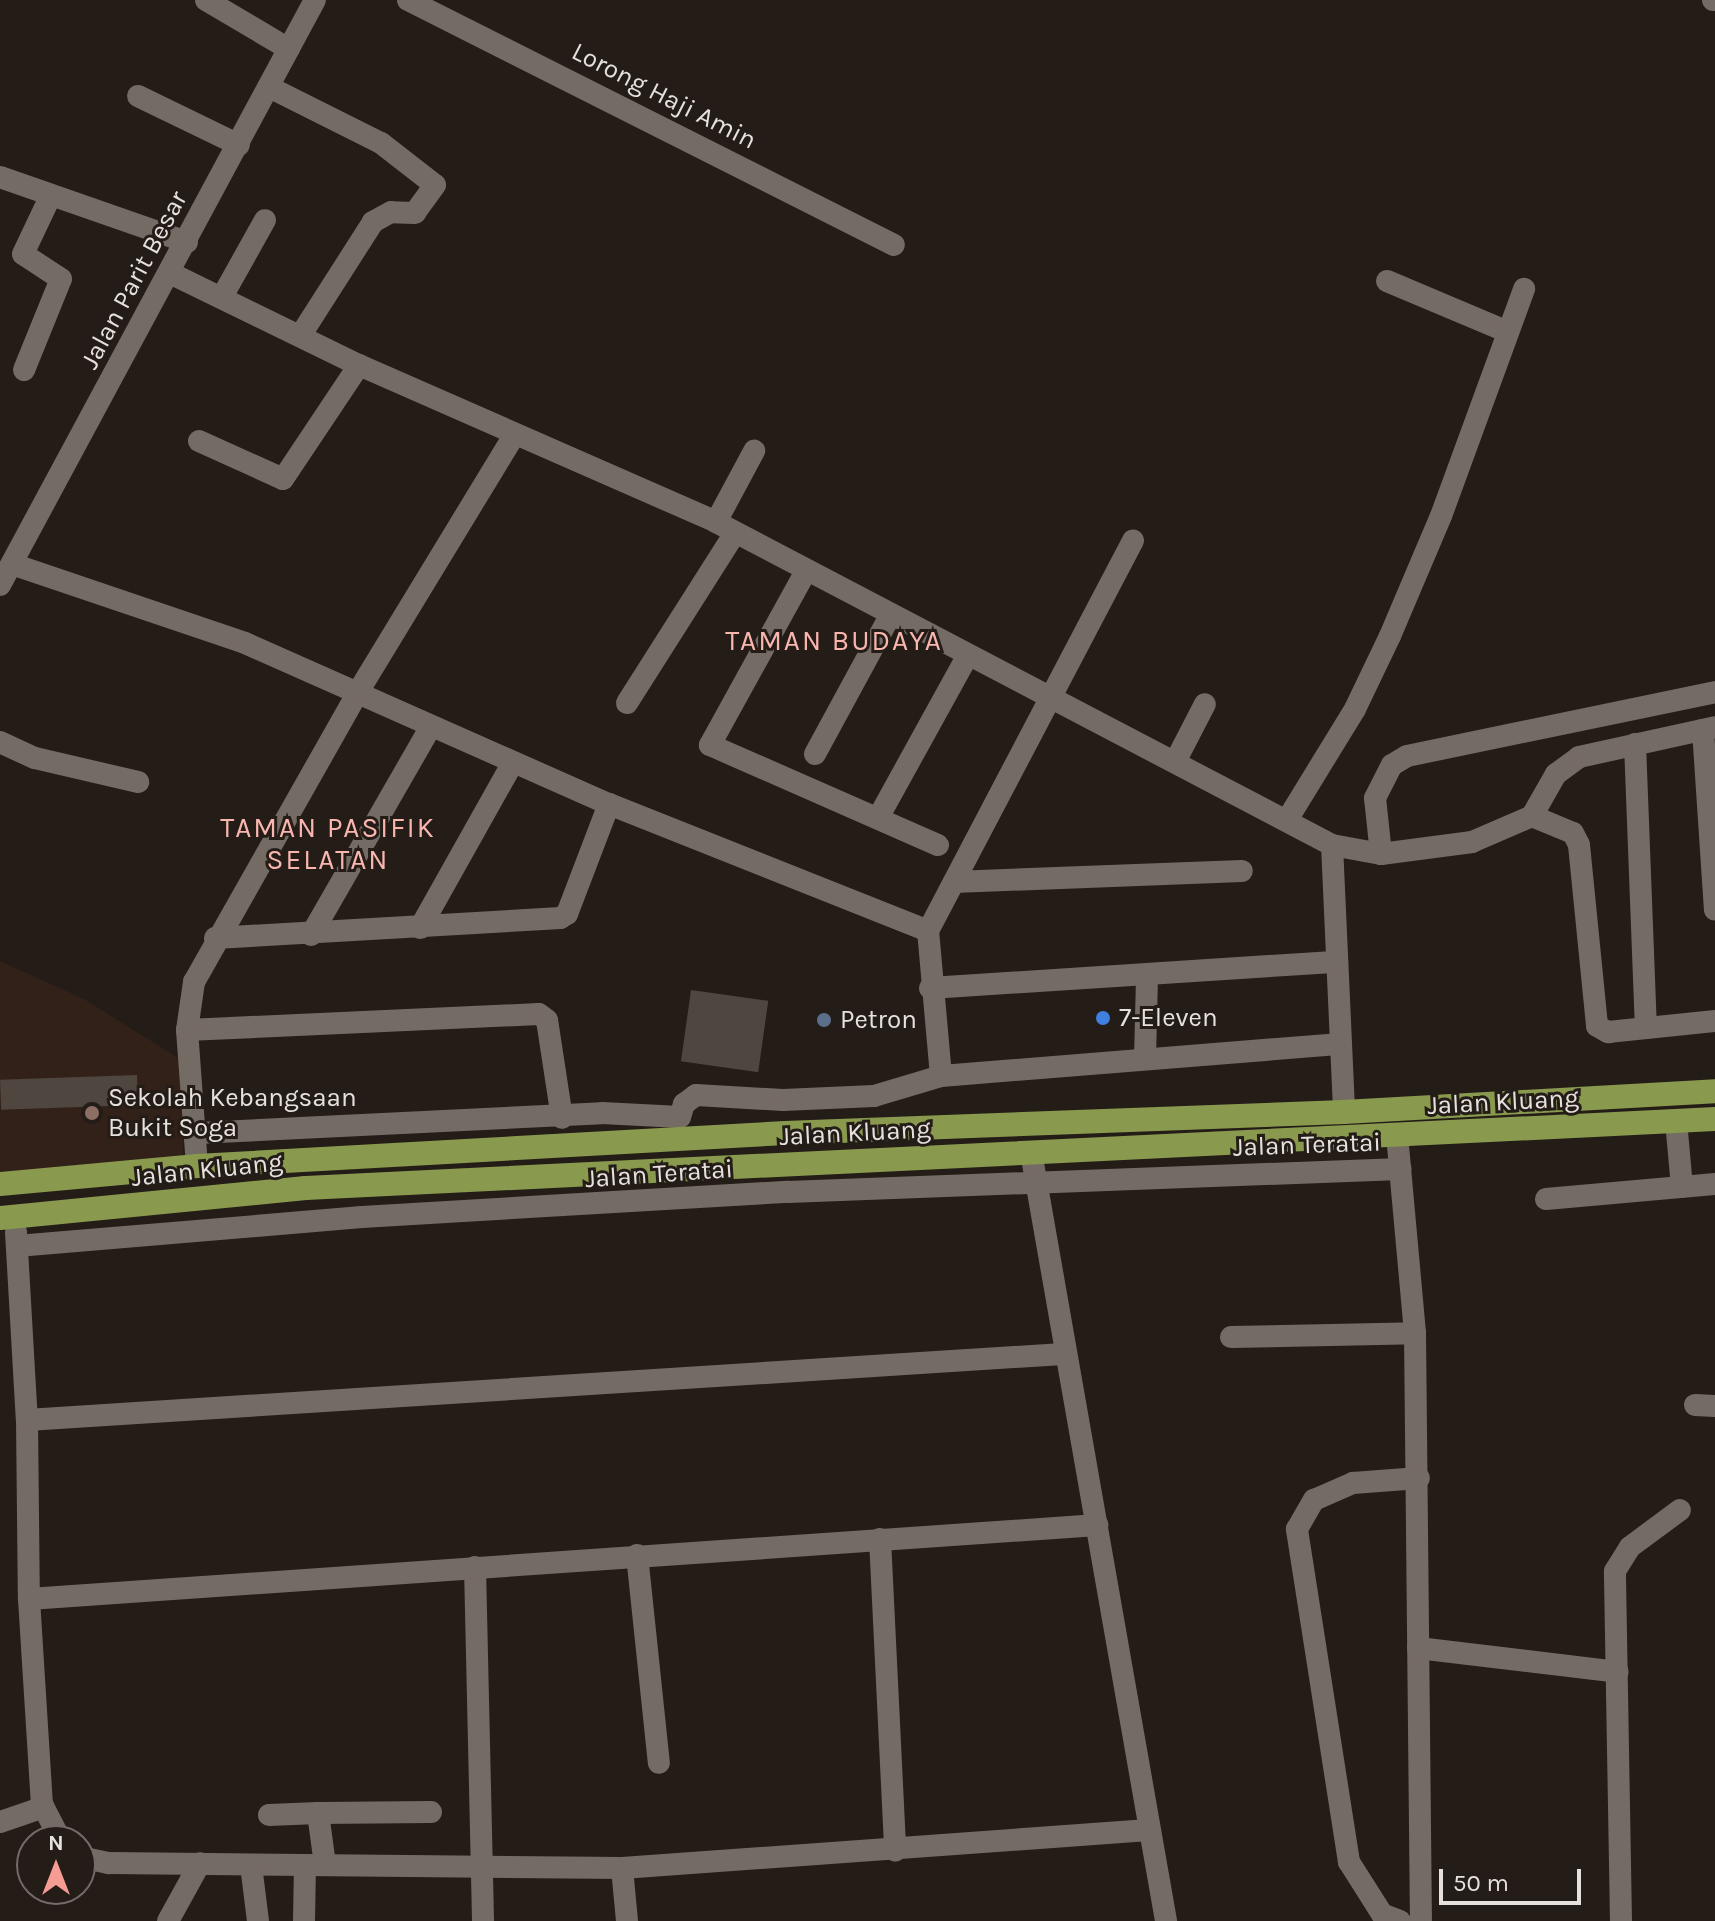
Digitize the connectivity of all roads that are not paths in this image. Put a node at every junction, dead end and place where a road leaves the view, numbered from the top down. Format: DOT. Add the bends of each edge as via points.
graph roads {
  1 [pos="206,0"];
  2 [pos="315,0"];
  3 [pos="408,0"];
  4 [pos="281,44"];
  5 [pos="269,87"];
  6 [pos="138,96"];
  7 [pos="239,145"];
  8 [pos="0,177"];
  9 [pos="51,195"];
  10 [pos="265,220"];
  11 [pos="172,237"];
  12 [pos="894,245"];
  13 [pos="170,273"];
  14 [pos="1387,281"];
  15 [pos="1524,289"];
  16 [pos="222,297"];
  17 [pos="1508,332"];
  18 [pos="300,336"];
  19 [pos="359,365"];
  20 [pos="24,370"];
  21 [pos="515,434"];
  22 [pos="199,441"];
  23 [pos="754,451"];
  24 [pos="726,528"];
  25 [pos="1133,540"];
  26 [pos="12,564"];
  27 [pos="806,571"];
  28 [pos="0,585"];
  29 [pos="891,614"];
  30 [pos="968,655"];
  31 [pos="358,692"];
  32 [pos="1715,692"];
  33 [pos="1049,698"];
  34 [pos="627,703"];
  35 [pos="1205,704"];
  36 [pos="431,726"];
  37 [pos="1709,729"];
  38 [pos="0,742"];
  39 [pos="1635,744"];
  40 [pos="815,754"];
  41 [pos="513,762"];
  42 [pos="1175,762"];
  43 [pos="138,782"];
  44 [pos="609,804"];
  45 [pos="1532,816"];
  46 [pos="878,818"];
  47 [pos="1287,820"];
  48 [pos="938,845"];
  49 [pos="1332,845"];
  50 [pos="1381,854"];
  51 [pos="1242,871"];
  52 [pos="954,882"];
  53 [pos="1715,910"];
  54 [pos="420,928"];
  55 [pos="928,931"];
  56 [pos="311,935"];
  57 [pos="215,938"];
  58 [pos="1337,962"];
  59 [pos="1147,976"];
  60 [pos="930,988"];
  61 [pos="1715,1021"];
  62 [pos="1646,1028"];
  63 [pos="187,1030"];
  64 [pos="1341,1044"];
  65 [pos="1145,1059"];
  66 [pos="941,1076"];
  67 [pos="1713,1091"];
  68 [pos="874,1096"];
  69 [pos="783,1100"];
  70 [pos="1344,1112"];
  71 [pos="632,1115"];
  72 [pos="680,1117"];
  73 [pos="562,1118"];
  74 [pos="1715,1119"];
  75 [pos="1676,1121"];
  76 [pos="876,1130"];
  77 [pos="198,1133"];
  78 [pos="785,1133"];
  79 [pos="1397,1135"];
  80 [pos="677,1142"];
  81 [pos="648,1143"];
  82 [pos="1031,1152"];
  83 [pos="197,1166"];
  84 [pos="1401,1169"];
  85 [pos="0,1184"];
  86 [pos="1035,1184"];
  87 [pos="1715,1184"];
  88 [pos="1682,1187"];
  89 [pos="632,1192"];
  90 [pos="1546,1199"];
  91 [pos="5,1212"];
  92 [pos="17,1246"];
  93 [pos="1415,1333"];
  94 [pos="1231,1337"];
  95 [pos="1063,1354"];
  96 [pos="27,1420"];
  97 [pos="1419,1478"];
  98 [pos="1680,1510"];
  99 [pos="1097,1525"];
  100 [pos="880,1539"];
  101 [pos="637,1555"];
  102 [pos="475,1567"];
  103 [pos="29,1599"];
  104 [pos="1418,1648"];
  105 [pos="1618,1672"];
  106 [pos="659,1763"];
  107 [pos="44,1807"];
  108 [pos="431,1812"];
  109 [pos="318,1813"];
  110 [pos="269,1815"];
  111 [pos="0,1822"];
  112 [pos="53,1825"];
  113 [pos="1149,1830"];
  114 [pos="895,1851"];
  115 [pos="96,1860"];
  116 [pos="200,1863"];
  117 [pos="251,1865"];
  118 [pos="315,1866"];
  119 [pos="622,1868"];
  120 [pos="482,1870"];
  121 [pos="168,1921"];
  122 [pos="258,1921"];
  123 [pos="304,1921"];
  124 [pos="483,1921"];
  125 [pos="627,1921"];
  126 [pos="1166,1921"];
  127 [pos="1400,1921"];
  128 [pos="1421,1921"];
  129 [pos="1621,1921"];
  1 -- 4 [label="street"];
  2 -- 4 [label="street, Jalan Parit Besar"];
  3 -- 12 [label="street, Lorong Haji Amin"];
  4 -- 5 [label="street, Jalan Parit Besar"];
  5 -- 7 [label="street, Jalan Parit Besar"];
  5 -- 18 [label="street" via="381,143 435,185 415,213 391,212 373,222"];
  6 -- 7 [label="street"];
  7 -- 11 [label="street, Jalan Parit Besar"];
  8 -- 9 [label="street"];
  9 -- 11 [label="street"];
  9 -- 20 [label="street" via="23,254 61,279"];
  10 -- 16 [label="street"];
  11 -- 13 [label="street, Jalan Parit Besar"];
  13 -- 16 [label="street"];
  13 -- 26 [label="street, Jalan Parit Besar"];
  14 -- 17 [label="street"];
  15 -- 17 [label="street"];
  16 -- 18 [label="street"];
  17 -- 47 [label="street" via="1441,516 1390,636 1355,709"];
  18 -- 19 [label="street"];
  19 -- 21 [label="street"];
  19 -- 22 [label="street" via="283,479"];
  21 -- 24 [label="street"];
  21 -- 31 [label="street"];
  23 -- 24 [label="street"];
  24 -- 27 [label="street"];
  24 -- 34 [label="street"];
  25 -- 33 [label="street"];
  26 -- 28 [label="street, Jalan Parit Besar"];
  26 -- 31 [label="street" via="245,643"];
  27 -- 29 [label="street"];
  27 -- 46 [label="street" via="710,745"];
  29 -- 30 [label="street"];
  29 -- 40 [label="street"];
  30 -- 33 [label="street"];
  30 -- 46 [label="street"];
  31 -- 36 [label="street"];
  31 -- 57 [label="street"];
  32 -- 50 [label="street" via="1407,756 1392,765 1375,798"];
  33 -- 42 [label="street"];
  33 -- 52 [label="street"];
  35 -- 42 [label="street"];
  36 -- 41 [label="street"];
  36 -- 56 [label="street"];
  37 -- 39 [label="street"];
  37 -- 53 [label="street"];
  38 -- 43 [label="street" via="35,758"];
  39 -- 45 [label="street" via="1579,757 1556,774"];
  39 -- 62 [label="street"];
  41 -- 44 [label="street"];
  41 -- 54 [label="street"];
  42 -- 47 [label="street"];
  44 -- 54 [label="street" via="567,914"];
  44 -- 55 [label="street"];
  45 -- 50 [label="street" via="1472,842"];
  45 -- 62 [label="street" via="1573,833 1579,845 1597,1026 1608,1032"];
  46 -- 48 [label="street"];
  47 -- 49 [label="street"];
  49 -- 50 [label="street"];
  49 -- 58 [label="street"];
  51 -- 52 [label="street"];
  52 -- 55 [label="street"];
  54 -- 56 [label="street"];
  55 -- 60 [label="street"];
  56 -- 57 [label="street"];
  57 -- 63 [label="street" via="194,982"];
  58 -- 59 [label="street"];
  58 -- 64 [label="street"];
  59 -- 60 [label="street"];
  59 -- 65 [label="street"];
  60 -- 66 [label="street"];
  61 -- 62 [label="street"];
  63 -- 73 [label="street" via="539,1014 547,1020"];
  63 -- 77 [label="street"];
  64 -- 65 [label="street"];
  64 -- 70 [label="street"];
  65 -- 66 [label="street"];
  66 -- 68 [label="street"];
  67 -- 70 [label="highway, Jalan Kluang"];
  68 -- 69 [label="street"];
  68 -- 76 [label="street"];
  69 -- 72 [label="street" via="696,1095 684,1104"];
  69 -- 78 [label="street"];
  70 -- 76 [label="highway, Jalan Kluang"];
  71 -- 72 [label="street"];
  71 -- 73 [label="street"];
  71 -- 81 [label="street"];
  72 -- 80 [label="street"];
  73 -- 77 [label="street"];
  74 -- 75 [label="highway, Jalan Kluang"];
  75 -- 79 [label="highway, Jalan Kluang"];
  75 -- 88 [label="street"];
  76 -- 78 [label="highway, Jalan Kluang"];
  77 -- 83 [label="street"];
  78 -- 80 [label="highway, Jalan Kluang"];
  79 -- 82 [label="highway, Jalan Kluang"];
  79 -- 84 [label="street"];
  80 -- 81 [label="highway, Jalan Kluang"];
  81 -- 83 [label="highway, Jalan Kluang"];
  82 -- 86 [label="street"];
  82 -- 89 [label="highway, Jalan Kluang"];
  83 -- 85 [label="highway, Jalan Kluang"];
  84 -- 86 [label="street, Jalan Teratai"];
  84 -- 93 [label="street"];
  86 -- 89 [label="street, Jalan Teratai"];
  86 -- 95 [label="street"];
  87 -- 88 [label="street"];
  88 -- 90 [label="street"];
  89 -- 91 [label="highway, Jalan Kluang" via="306,1188"];
  89 -- 92 [label="street, Jalan Teratai"];
  91 -- 92 [label="street"];
  92 -- 96 [label="street"];
  93 -- 94 [label="street"];
  93 -- 97 [label="street"];
  95 -- 96 [label="street"];
  95 -- 99 [label="street"];
  96 -- 103 [label="street"];
  97 -- 104 [label="street"];
  97 -- 127 [label="street" via="1353,1483 1314,1500 1297,1529 1349,1862 1382,1914"];
  98 -- 105 [label="street" via="1630,1547 1615,1571"];
  99 -- 100 [label="street"];
  99 -- 113 [label="street"];
  100 -- 101 [label="street"];
  100 -- 114 [label="street"];
  101 -- 102 [label="street"];
  101 -- 106 [label="street"];
  102 -- 103 [label="street"];
  102 -- 120 [label="street"];
  103 -- 107 [label="street"];
  104 -- 105 [label="street"];
  104 -- 128 [label="street"];
  105 -- 129 [label="street"];
  107 -- 111 [label="street"];
  107 -- 112 [label="street"];
  108 -- 109 [label="street"];
  109 -- 110 [label="street"];
  109 -- 118 [label="street"];
  113 -- 114 [label="street"];
  113 -- 126 [label="street"];
  114 -- 119 [label="street"];
  115 -- 116 [label="street"];
  116 -- 117 [label="street"];
  116 -- 121 [label="street"];
  117 -- 118 [label="street"];
  117 -- 122 [label="street"];
  118 -- 120 [label="street"];
  118 -- 123 [label="street"];
  119 -- 120 [label="street"];
  119 -- 125 [label="street"];
  120 -- 124 [label="street"];
}
